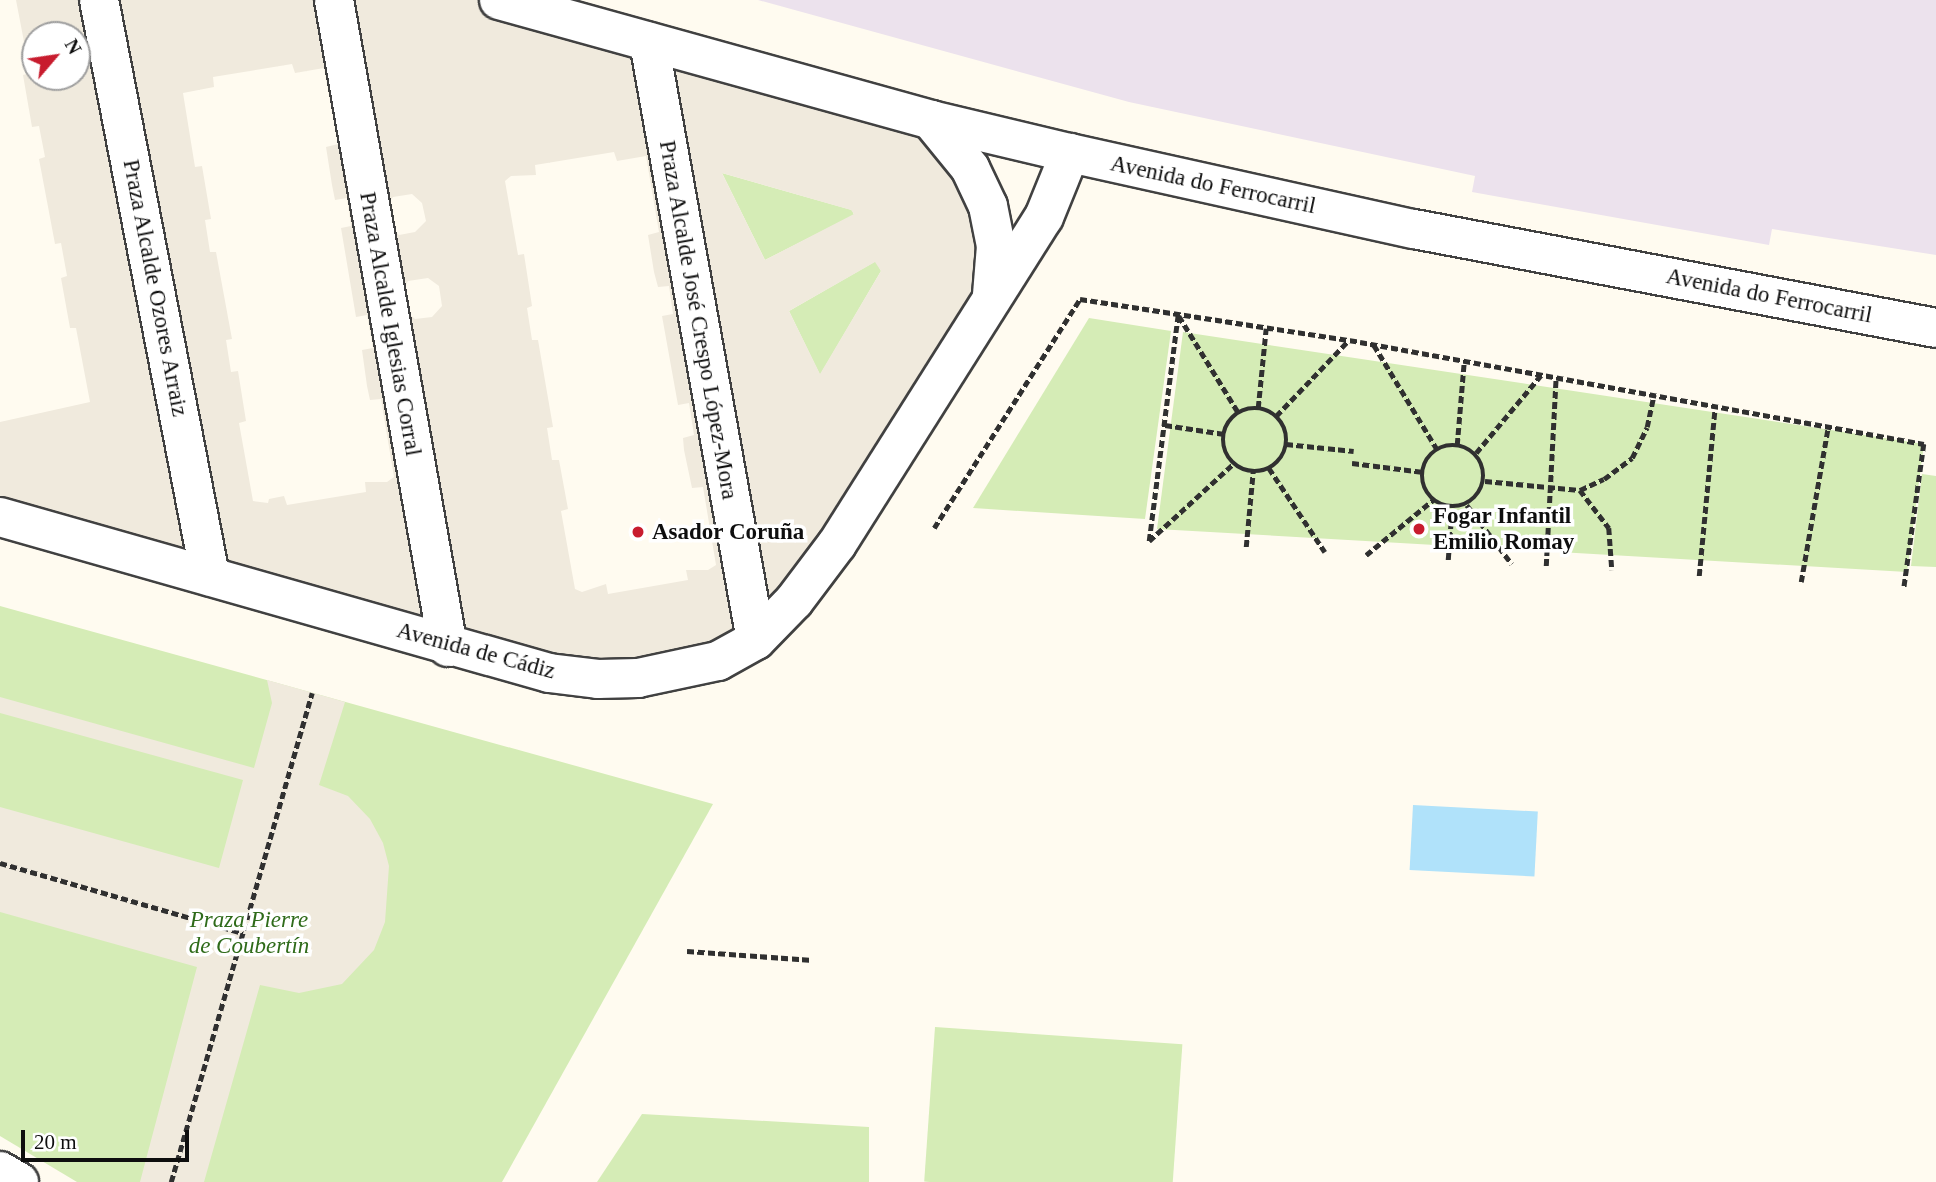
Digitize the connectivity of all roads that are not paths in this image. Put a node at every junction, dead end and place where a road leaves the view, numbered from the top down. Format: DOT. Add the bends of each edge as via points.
graph roads {
  1 [pos="99,0"];
  2 [pos="334,0"];
  3 [pos="499,0"];
  4 [pos="649,42"];
  5 [pos="931,120"];
  6 [pos="1070,153"];
  7 [pos="992,301"];
  8 [pos="1936,328"];
  9 [pos="0,516"];
  10 [pos="210,576"];
  11 [pos="756,640"];
  12 [pos="448,647"];
  13 [pos="0,1171"];
  14 [pos="19,1182"];
  1 -- 10 [label="street, Praza Alcalde Ozores Arraiz"];
  2 -- 12 [label="street, Praza Alcalde Iglesias Corral"];
  3 -- 4 [label="street, Avenida do Ferrocarril"];
  4 -- 5 [label="street, Avenida do Ferrocarril"];
  4 -- 11 [label="street, Praza Alcalde José Crespo López-Mora"];
  5 -- 6 [label="street, Avenida do Ferrocarril"];
  5 -- 7 [label="street, Avenida de Cádiz" via="970,167 989,206 996,246"];
  6 -- 7 [label="street, Avenida de Cádiz" via="1044,217"];
  6 -- 8 [label="street, Avenida do Ferrocarril" via="1414,229"];
  7 -- 11 [label="street, Avenida de Cádiz" via="836,544 794,601"];
  9 -- 10 [label="street, Avenida de Cádiz"];
  10 -- 12 [label="street, Avenida de Cádiz"];
  11 -- 12 [label="street, Avenida de Cádiz" via="718,660 676,672 598,679 548,673"];
  13 -- 14 [label="street"];
}
